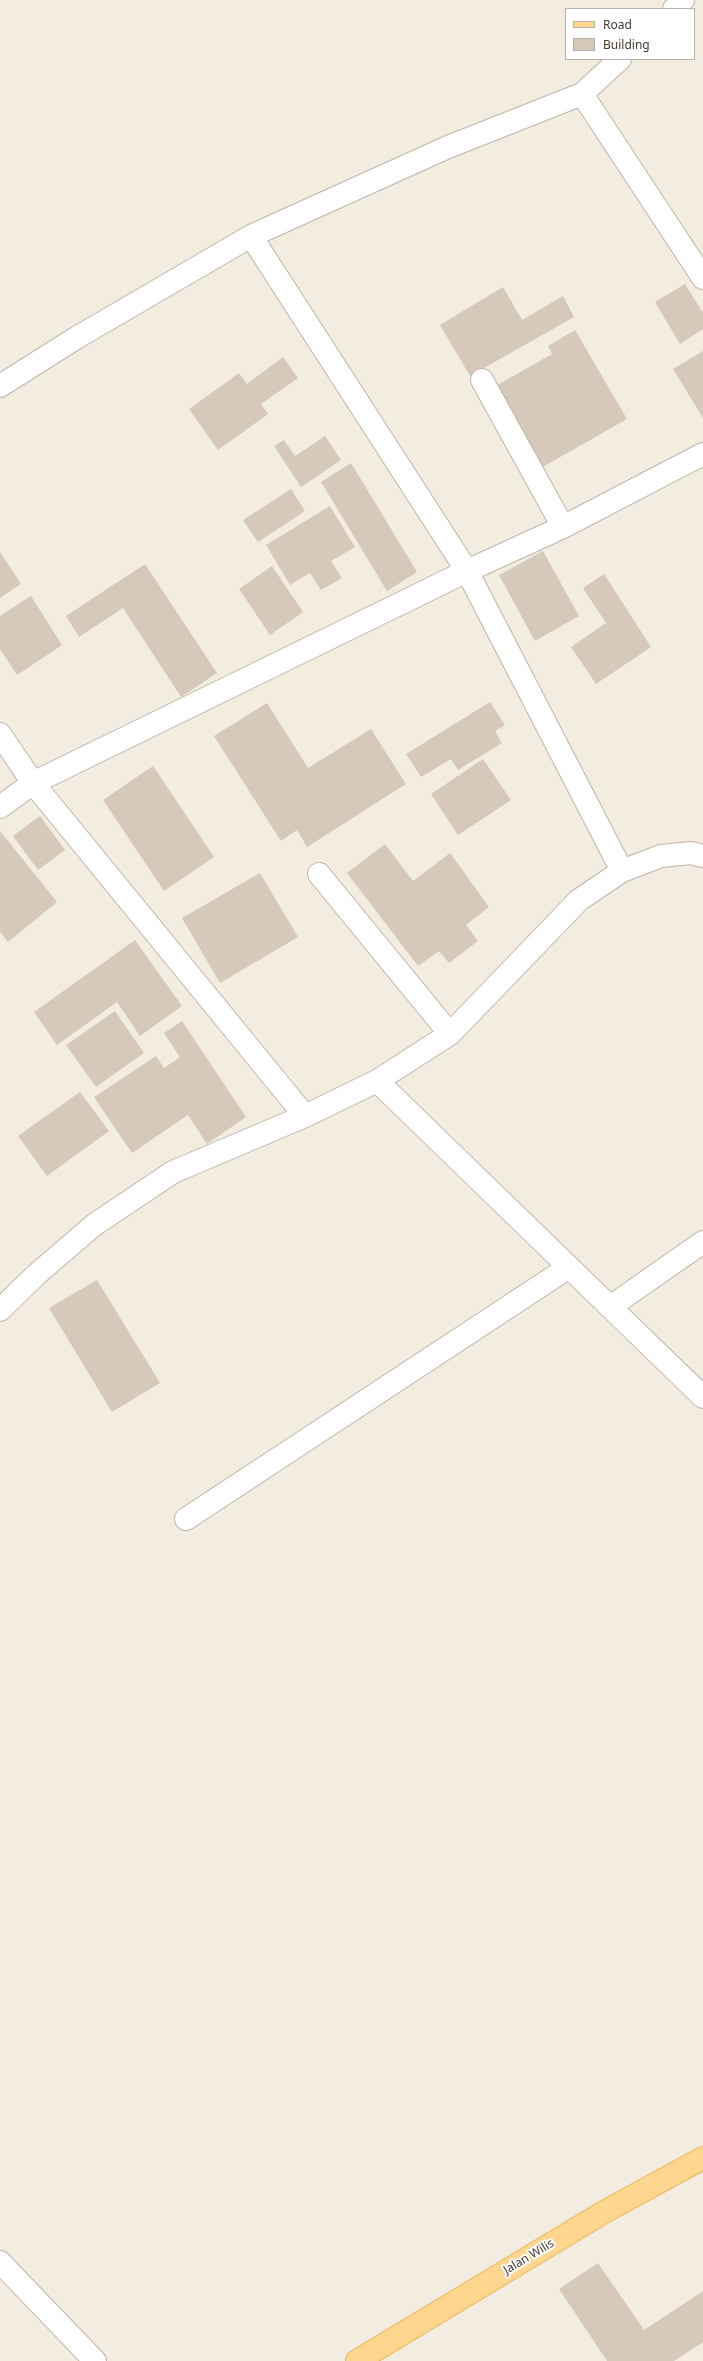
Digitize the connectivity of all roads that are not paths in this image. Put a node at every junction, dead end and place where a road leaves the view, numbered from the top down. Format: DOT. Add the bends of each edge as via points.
graph roads {
  1 [pos="683,0"];
  2 [pos="675,8"];
  3 [pos="619,60"];
  4 [pos="582,94"];
  5 [pos="251,236"];
  6 [pos="703,278"];
  7 [pos="482,380"];
  8 [pos="0,386"];
  9 [pos="703,454"];
  10 [pos="563,527"];
  11 [pos="467,571"];
  12 [pos="0,734"];
  13 [pos="33,783"];
  14 [pos="0,807"];
  15 [pos="703,856"];
  16 [pos="622,871"];
  17 [pos="319,874"];
  18 [pos="450,1034"];
  19 [pos="377,1081"];
  20 [pos="305,1116"];
  21 [pos="703,1242"];
  22 [pos="569,1267"];
  23 [pos="610,1307"];
  24 [pos="0,1310"];
  25 [pos="703,1397"];
  26 [pos="186,1519"];
  27 [pos="703,2158"];
  28 [pos="0,2262"];
  29 [pos="95,2361"];
  30 [pos="357,2361"];
  1 -- 2 [label="street"];
  3 -- 4 [label="street"];
  4 -- 5 [label="street" via="448,147"];
  4 -- 6 [label="street"];
  5 -- 8 [label="street" via="76,338"];
  5 -- 11 [label="street"];
  7 -- 10 [label="street"];
  9 -- 10 [label="street"];
  10 -- 11 [label="street"];
  11 -- 13 [label="street"];
  11 -- 16 [label="street"];
  12 -- 13 [label="street"];
  13 -- 14 [label="street"];
  13 -- 20 [label="street"];
  15 -- 16 [label="street" via="691,853 661,856"];
  16 -- 18 [label="street" via="579,900"];
  17 -- 18 [label="street"];
  18 -- 19 [label="street"];
  19 -- 20 [label="street"];
  19 -- 22 [label="street"];
  20 -- 24 [label="street" via="173,1172 94,1225"];
  21 -- 23 [label="street"];
  22 -- 23 [label="street"];
  22 -- 26 [label="street"];
  23 -- 25 [label="street"];
  27 -- 30 [label="main road, Jalan Wilis" via="604,2212"];
  28 -- 29 [label="street"];
}
